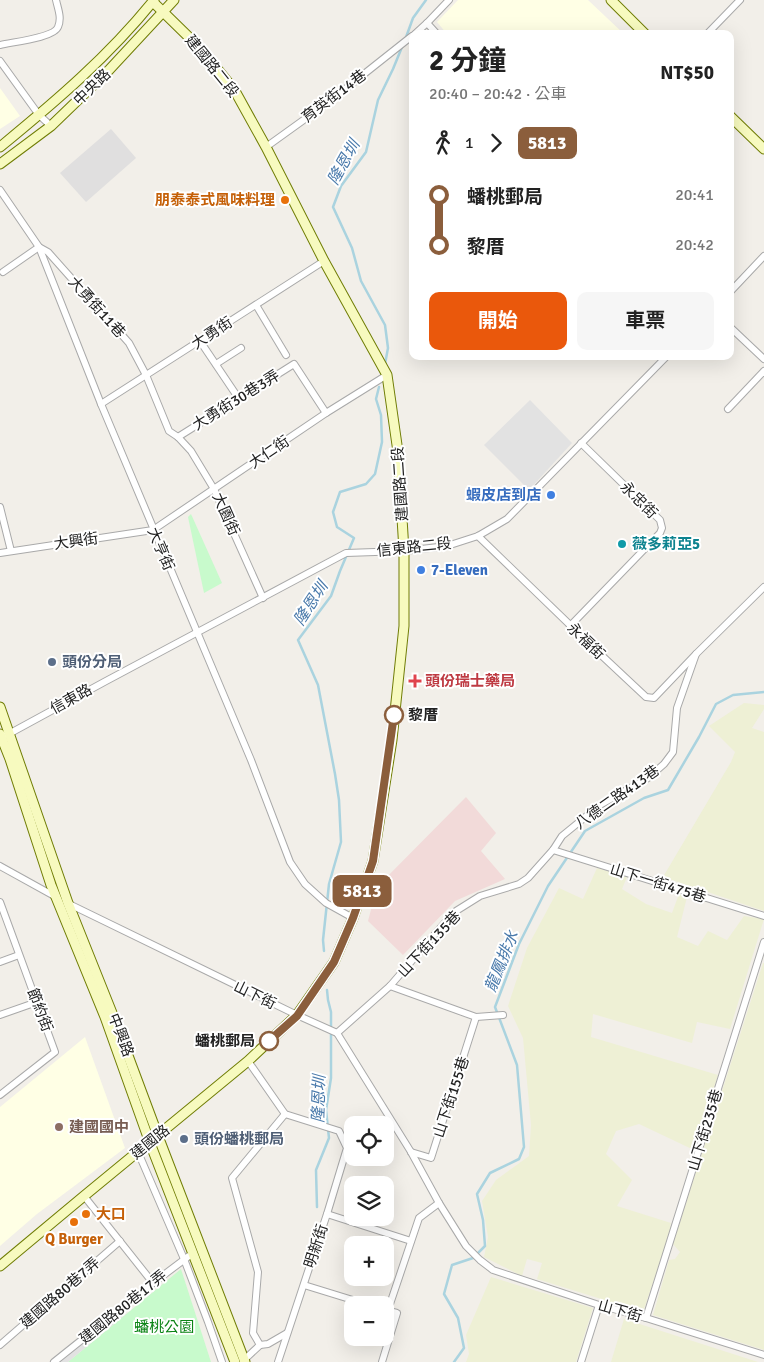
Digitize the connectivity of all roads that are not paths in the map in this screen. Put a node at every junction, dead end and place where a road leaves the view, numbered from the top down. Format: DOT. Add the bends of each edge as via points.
graph roads {
  1 [pos="56,0"];
  2 [pos="174,0"];
  3 [pos="449,0"];
  4 [pos="611,0"];
  5 [pos="740,0"];
  6 [pos="154,1"];
  7 [pos="164,12"];
  8 [pos="427,23"];
  9 [pos="419,30"];
  10 [pos="433,30"];
  11 [pos="641,30"];
  12 [pos="711,30"];
  13 [pos="408,39"];
  14 [pos="0,46"];
  15 [pos="0,61"];
  16 [pos="39,115"];
  17 [pos="734,120"];
  18 [pos="51,126"];
  19 [pos="0,147"];
  20 [pos="266,147"];
  21 [pos="764,149"];
  22 [pos="0,164"];
  23 [pos="0,190"];
  24 [pos="39,247"];
  25 [pos="764,256"];
  26 [pos="324,261"];
  27 [pos="3,272"];
  28 [pos="734,288"];
  29 [pos="256,305"];
  30 [pos="734,331"];
  31 [pos="200,341"];
  32 [pos="241,348"];
  33 [pos="286,355"];
  34 [pos="764,359"];
  35 [pos="663,360"];
  36 [pos="216,364"];
  37 [pos="764,371"];
  38 [pos="387,375"];
  39 [pos="146,376"];
  40 [pos="239,399"];
  41 [pos="101,404"];
  42 [pos="728,409"];
  43 [pos="326,414"];
  44 [pos="178,437"];
  45 [pos="581,443"];
  46 [pos="214,489"];
  47 [pos="0,507"];
  48 [pos="153,530"];
  49 [pos="478,536"];
  50 [pos="11,551"];
  51 [pos="404,551"];
  52 [pos="0,553"];
  53 [pos="764,587"];
  54 [pos="263,598"];
  55 [pos="570,626"];
  56 [pos="196,632"];
  57 [pos="696,654"];
  58 [pos="0,707"];
  59 [pos="3,736"];
  60 [pos="556,851"];
  61 [pos="0,866"];
  62 [pos="55,896"];
  63 [pos="0,902"];
  64 [pos="68,904"];
  65 [pos="764,916"];
  66 [pos="353,918"];
  67 [pos="764,942"];
  68 [pos="19,955"];
  69 [pos="0,962"];
  70 [pos="390,986"];
  71 [pos="37,1002"];
  72 [pos="0,1015"];
  73 [pos="502,1015"];
  74 [pos="297,1016"];
  75 [pos="476,1017"];
  76 [pos="333,1032"];
  77 [pos="248,1062"];
  78 [pos="0,1095"];
  79 [pos="284,1114"];
  80 [pos="158,1136"];
  81 [pos="150,1143"];
  82 [pos="138,1152"];
  83 [pos="411,1152"];
  84 [pos="84,1196"];
  85 [pos="439,1203"];
  86 [pos="327,1214"];
  87 [pos="120,1241"];
  88 [pos="411,1242"];
  89 [pos="193,1253"];
  90 [pos="184,1259"];
  91 [pos="0,1266"];
  92 [pos="153,1283"];
  93 [pos="304,1285"];
  94 [pos="391,1296"];
  95 [pos="344,1297"];
  96 [pos="599,1305"];
  97 [pos="394,1313"];
  98 [pos="646,1318"];
  99 [pos="394,1326"];
  100 [pos="287,1333"];
  101 [pos="0,1345"];
  102 [pos="260,1345"];
  103 [pos="387,1346"];
  104 [pos="764,1355"];
  105 [pos="242,1361"];
  106 [pos="54,1362"];
  107 [pos="222,1362"];
  108 [pos="278,1362"];
  109 [pos="382,1362"];
  110 [pos="581,1362"];
  1 -- 14 [label="street" via="60,18 55,32"];
  2 -- 7 [label="street, 中央路"];
  3 -- 8 [label="street, 育英街14巷"];
  4 -- 11 [label="street"];
  5 -- 12 [label="street"];
  6 -- 7 [label="street, 建國路二段"];
  6 -- 16 [label="street, 中央路" via="100,60"];
  7 -- 18 [label="street, 中央路"];
  7 -- 20 [label="street, 建國路二段" via="202,50 235,91"];
  8 -- 9 [label="street, 育英街14巷"];
  8 -- 10 [label="street"];
  13 -- 20 [label="street, 育英街14巷"];
  15 -- 16 [label="street"];
  16 -- 18 [label="street"];
  16 -- 19 [label="street, 中央路"];
  17 -- 21 [label="street"];
  18 -- 22 [label="street, 中央路"];
  20 -- 26 [label="street, 建國路二段"];
  23 -- 24 [label="street, 大亨街"];
  24 -- 27 [label="street"];
  24 -- 39 [label="street, 大勇街11巷" via="48,252 129,343"];
  24 -- 41 [label="street, 大亨街"];
  25 -- 28 [label="street"];
  26 -- 29 [label="street, 大勇街"];
  26 -- 38 [label="street, 建國路二段"];
  29 -- 31 [label="street, 大勇街"];
  29 -- 33 [label="street"];
  30 -- 34 [label="street"];
  31 -- 36 [label="street"];
  31 -- 39 [label="street, 大勇街"];
  32 -- 36 [label="street"];
  35 -- 45 [label="street, 信東路二段"];
  36 -- 40 [label="street"];
  37 -- 42 [label="street"];
  38 -- 43 [label="street, 大仁街"];
  38 -- 51 [label="street, 建國路二段" via="398,452"];
  39 -- 41 [label="street, 大勇街"];
  39 -- 44 [label="street, 大勇街11巷" via="169,431"];
  40 -- 43 [label="street, 大勇街30巷3弄" via="294,364"];
  40 -- 44 [label="street, 大勇街30巷3弄"];
  41 -- 48 [label="street, 大亨街"];
  43 -- 46 [label="street, 大仁街"];
  44 -- 46 [label="street, 大園街" via="191,451"];
  45 -- 49 [label="street, 信東路二段" via="507,519"];
  45 -- 55 [label="street, 永忠街" via="660,520 662,528"];
  46 -- 48 [label="street, 大仁街"];
  46 -- 54 [label="street, 大園街"];
  47 -- 50 [label="street"];
  48 -- 50 [label="street, 大興街"];
  48 -- 56 [label="street, 大亨街"];
  49 -- 51 [label="street, 信東路二段" via="447,546"];
  49 -- 55 [label="street, 永福街"];
  50 -- 52 [label="street, 大興街"];
  51 -- 54 [label="street, 信東路二段" via="348,552"];
  51 -- 66 [label="street, 建國路二段" via="404,626 392,740 373,861"];
  53 -- 57 [label="street"];
  54 -- 56 [label="street, 信東路二段"];
  55 -- 57 [label="street, 永福街" via="646,697 654,698"];
  56 -- 59 [label="street, 信東路"];
  56 -- 66 [label="street, 大亨街" via="290,862 305,884 328,904"];
  57 -- 60 [label="street, 八德二路413巷" via="677,708 673,752 648,778 600,805 562,836"];
  58 -- 59 [label="street, 中興路"];
  59 -- 62 [label="street, 中興路"];
  59 -- 64 [label="street, 中興路"];
  60 -- 65 [label="street, 山下一街475巷"];
  60 -- 70 [label="street, 山下街135巷" via="519,884 480,896 456,911"];
  61 -- 62 [label="street, 山下街"];
  62 -- 64 [label="street, 山下街"];
  62 -- 81 [label="street, 中興路" via="105,1017"];
  63 -- 68 [label="street, 節約街"];
  64 -- 74 [label="street, 山下街"];
  64 -- 80 [label="street, 中興路"];
  66 -- 74 [label="street, 建國路二段" via="334,962"];
  67 -- 98 [label="street, 山下街235巷"];
  68 -- 69 [label="street"];
  68 -- 71 [label="street, 節約街"];
  70 -- 75 [label="street"];
  70 -- 76 [label="street, 山下街135巷"];
  71 -- 72 [label="street"];
  71 -- 78 [label="street, 節約街" via="55,1052"];
  73 -- 75 [label="street"];
  74 -- 76 [label="street, 山下街"];
  74 -- 77 [label="street, 建國路"];
  75 -- 83 [label="street, 山下街155巷" via="431,1158"];
  76 -- 83 [label="street"];
  77 -- 79 [label="street"];
  77 -- 80 [label="street, 建國路"];
  79 -- 86 [label="street, 明新街" via="339,1131 347,1148"];
  79 -- 102 [label="street" via="232,1178 258,1272 253,1333"];
  80 -- 81 [label="street, 建國路"];
  80 -- 105 [label="street, 中興路"];
  81 -- 82 [label="street, 建國路"];
  81 -- 89 [label="street, 中興路"];
  82 -- 84 [label="street, 建國路"];
  82 -- 90 [label="street"];
  83 -- 85 [label="street"];
  84 -- 87 [label="street"];
  84 -- 91 [label="street, 建國路"];
  85 -- 88 [label="street" via="419,1218"];
  85 -- 96 [label="street, 山下街" via="470,1250 493,1270"];
  86 -- 88 [label="street"];
  86 -- 93 [label="street, 明新街"];
  87 -- 92 [label="street"];
  87 -- 101 [label="street, 建國路80巷7弄"];
  88 -- 94 [label="street"];
  89 -- 90 [label="street, 建國路80巷17弄"];
  89 -- 105 [label="street, 中興路"];
  90 -- 92 [label="street, 建國路80巷17弄"];
  90 -- 107 [label="street"];
  92 -- 106 [label="street, 建國路80巷17弄"];
  93 -- 95 [label="street"];
  93 -- 100 [label="street, 明新街"];
  96 -- 98 [label="street, 山下街"];
  96 -- 110 [label="street"];
  97 -- 99 [label="street" via="398,1314"];
  98 -- 104 [label="street, 山下街"];
  100 -- 102 [label="street"];
  100 -- 108 [label="street, 明新街"];
  102 -- 105 [label="street"];
  103 -- 109 [label="street"];
}
